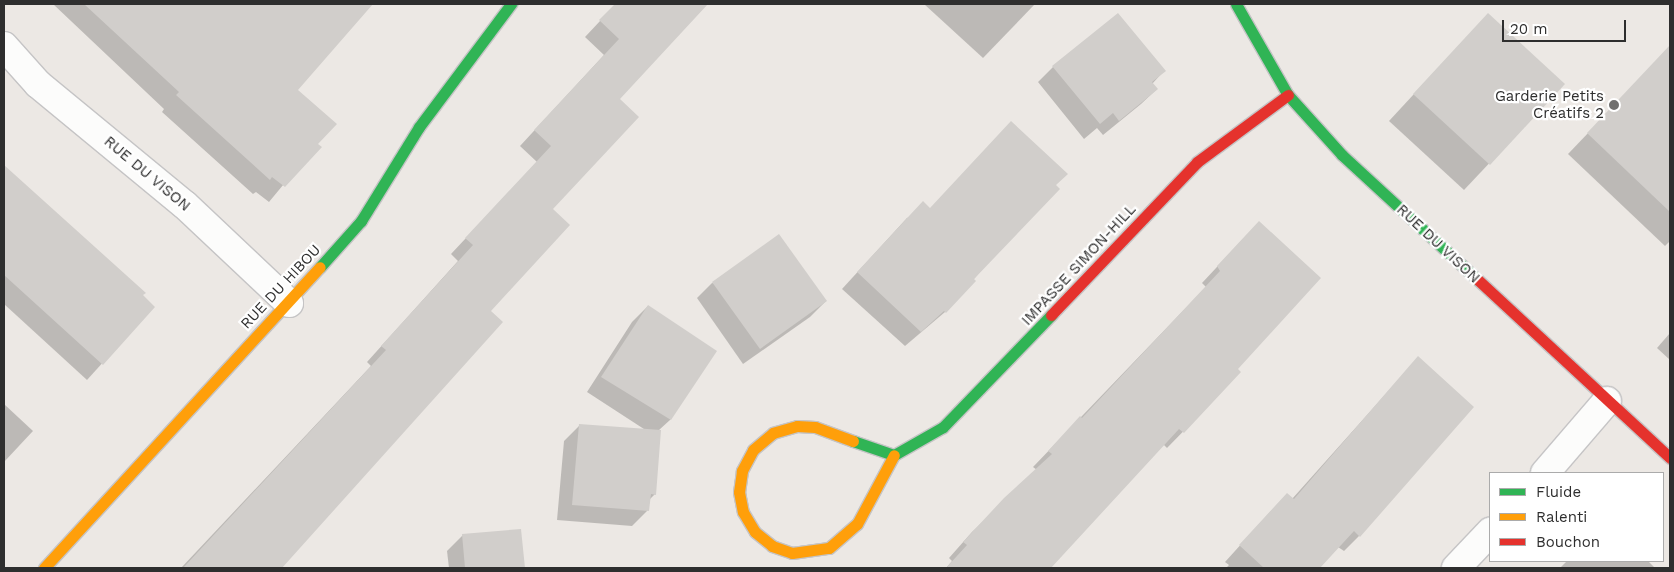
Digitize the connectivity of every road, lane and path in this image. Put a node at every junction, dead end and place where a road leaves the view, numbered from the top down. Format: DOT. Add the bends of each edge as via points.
graph roads {
  1 [pos="510,4"];
  2 [pos="1236,4"];
  3 [pos="4,46"];
  4 [pos="1288,95"];
  5 [pos="289,303"];
  6 [pos="1607,401"];
  7 [pos="894,455"];
  8 [pos="1670,458"];
  9 [pos="1547,472"];
  10 [pos="1489,533"];
  11 [pos="44,568"];
  12 [pos="1456,568"];
  1 -- 5 [label="street, RUE DU HIBOU" via="419,127 361,221"];
  2 -- 4 [label="street, RUE DU VISON"];
  3 -- 5 [label="street, RUE DU VISON" via="38,84 185,206"];
  4 -- 6 [label="street, RUE DU VISON" via="1342,155"];
  4 -- 7 [label="street, IMPASSE SIMON-HILL" via="1197,162 943,427"];
  5 -- 11 [label="street, RUE DU HIBOU" via="266,324"];
  6 -- 8 [label="street, RUE DU VISON"];
  6 -- 9 [label="street"];
  7 -- 7 [label="street" via="857,524 829,548 792,553 772,546 756,532 743,512 740,492 742,471 753,450 773,433 797,426 815,427"];
  10 -- 12 [label="street"];
}
